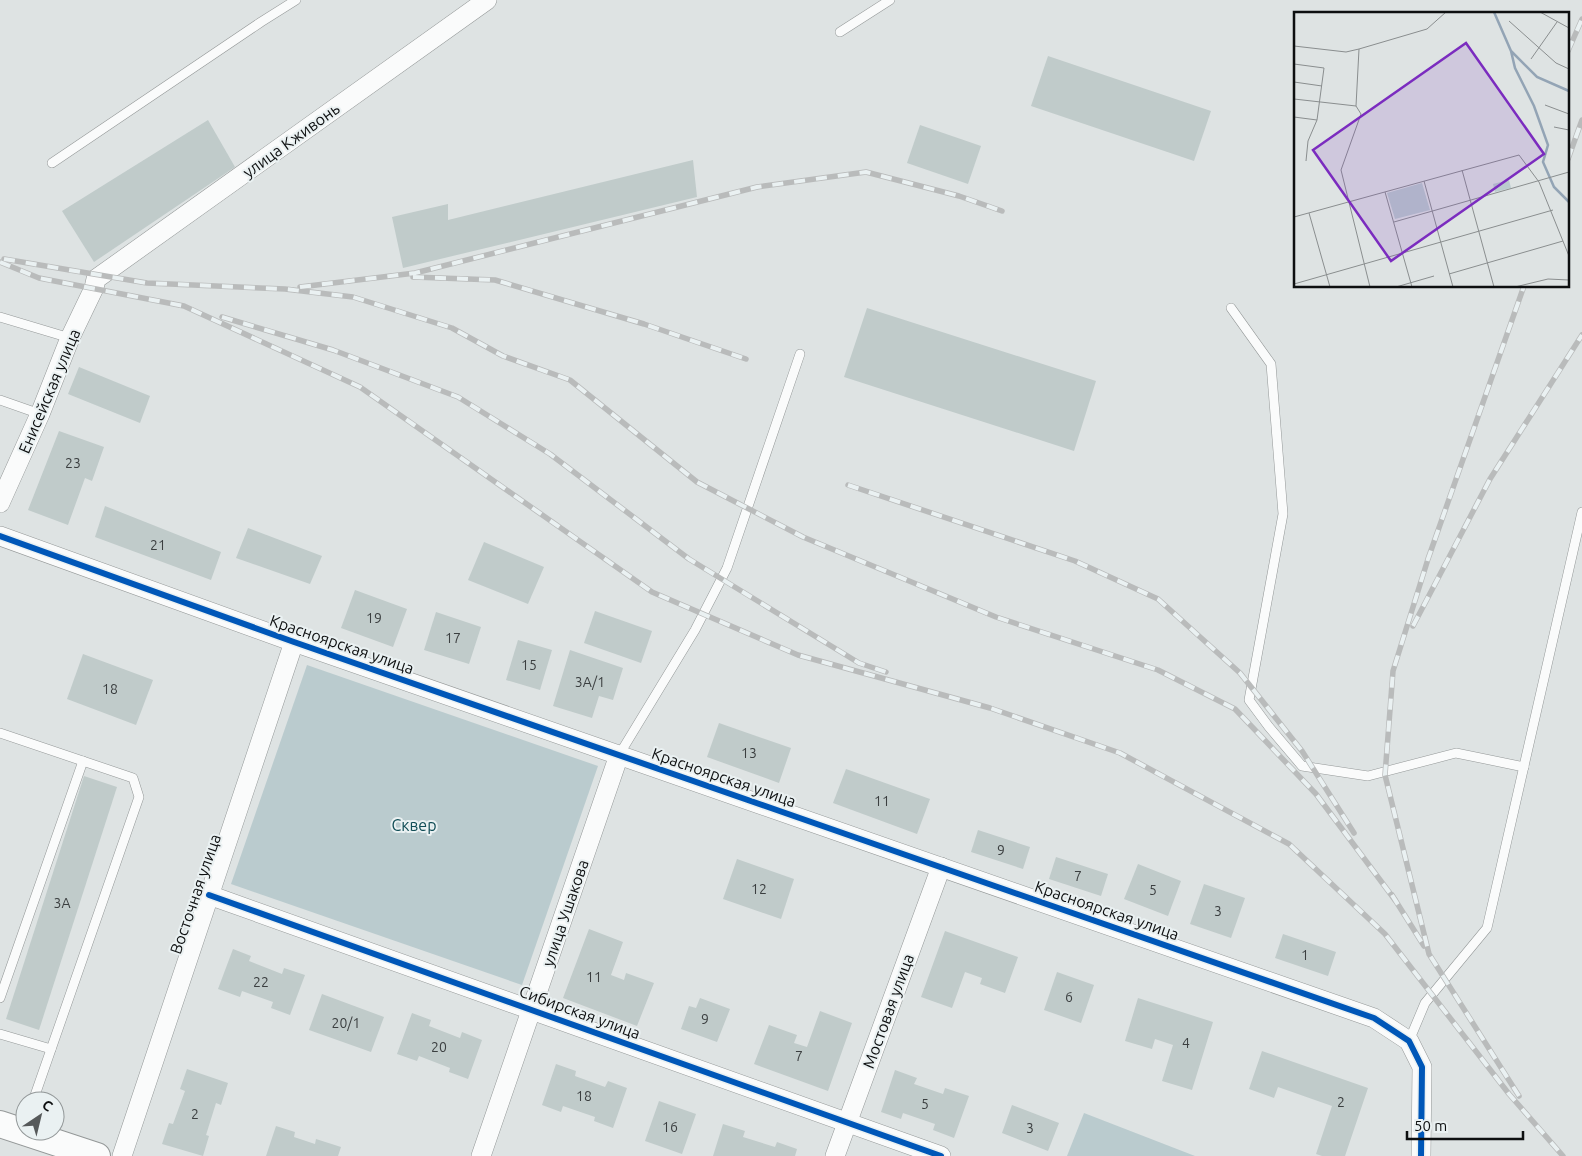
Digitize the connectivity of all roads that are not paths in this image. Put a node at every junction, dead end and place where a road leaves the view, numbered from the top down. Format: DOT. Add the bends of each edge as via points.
graph roads {
  1 [pos="296,0"];
  2 [pos="487,0"];
  3 [pos="890,0"];
  4 [pos="840,32"];
  5 [pos="52,163"];
  6 [pos="96,279"];
  7 [pos="1231,308"];
  8 [pos="0,317"];
  9 [pos="70,338"];
  10 [pos="800,354"];
  11 [pos="0,400"];
  12 [pos="40,414"];
  13 [pos="0,503"];
  14 [pos="1582,512"];
  15 [pos="0,536"];
  16 [pos="294,642"];
  17 [pos="0,734"];
  18 [pos="619,755"];
  19 [pos="83,761"];
  20 [pos="1524,766"];
  21 [pos="941,867"];
  22 [pos="209,896"];
  23 [pos="0,998"];
  24 [pos="531,1010"];
  25 [pos="0,1034"];
  26 [pos="1409,1042"];
  27 [pos="51,1049"];
  28 [pos="36,1091"];
  29 [pos="847,1123"];
  30 [pos="55,1141"];
  31 [pos="97,1156"];
  32 [pos="122,1156"];
  33 [pos="481,1156"];
  34 [pos="835,1156"];
  35 [pos="941,1156"];
  36 [pos="1421,1156"];
  1 -- 5 [label="lane"];
  2 -- 6 [label="street, улица Кживонь"];
  3 -- 4 [label="lane"];
  6 -- 9 [label="street, Енисейская улица"];
  7 -- 20 [label="lane" via="1271,364 1283,514 1249,700 1302,766 1368,776 1456,753"];
  8 -- 9 [label="lane"];
  9 -- 12 [label="street, Енисейская улица"];
  10 -- 18 [label="lane" via="727,568 695,630"];
  11 -- 12 [label="lane"];
  12 -- 13 [label="street, Енисейская улица"];
  14 -- 20 [label="lane"];
  15 -- 16 [label="street, Красноярская улица"];
  16 -- 18 [label="street, Красноярская улица"];
  16 -- 22 [label="street, Восточная улица"];
  17 -- 19 [label="lane"];
  18 -- 21 [label="street, Красноярская улица"];
  18 -- 24 [label="street, улица Ушакова"];
  19 -- 23 [label="lane"];
  19 -- 27 [label="lane" via="133,778 139,797"];
  20 -- 26 [label="lane" via="1487,928 1425,1003"];
  21 -- 26 [label="street, Красноярская улица" via="1374,1018"];
  21 -- 29 [label="street, Мостовая улица"];
  22 -- 24 [label="street, Сибирская улица"];
  22 -- 32 [label="street, Восточная улица"];
  24 -- 29 [label="street, Сибирская улица"];
  24 -- 33 [label="street, улица Ушакова"];
  25 -- 27 [label="lane"];
  26 -- 36 [label="street, Красноярская улица" via="1422,1067"];
  27 -- 28 [label="lane"];
  29 -- 34 [label="street, Мостовая улица"];
  29 -- 35 [label="street, Сибирская улица"];
  30 -- 31 [label="street"];
}
